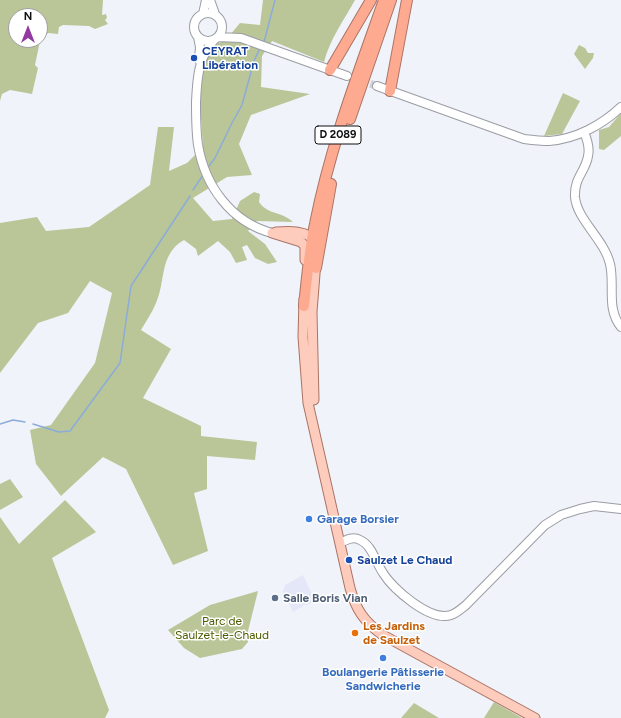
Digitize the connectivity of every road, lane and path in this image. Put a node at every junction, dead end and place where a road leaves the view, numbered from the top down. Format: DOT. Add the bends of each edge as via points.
graph roads {
  1 [pos="206,0"];
  2 [pos="210,0"];
  3 [pos="371,0"];
  4 [pos="384,0"];
  5 [pos="391,0"];
  6 [pos="407,0"];
  7 [pos="203,14"];
  8 [pos="215,14"];
  9 [pos="222,23"];
  10 [pos="198,37"];
  11 [pos="216,38"];
  12 [pos="241,38"];
  13 [pos="199,69"];
  14 [pos="330,70"];
  15 [pos="347,76"];
  16 [pos="377,86"];
  17 [pos="390,91"];
  18 [pos="621,107"];
  19 [pos="584,132"];
  20 [pos="272,233"];
  21 [pos="313,238"];
  22 [pos="316,268"];
  23 [pos="304,306"];
  24 [pos="621,327"];
  25 [pos="320,451"];
  26 [pos="621,509"];
  27 [pos="340,543"];
  28 [pos="535,718"];
  1 -- 7 [label="main road"];
  2 -- 8 [label="main road"];
  3 -- 14 [label="highway"];
  4 -- 21 [label="highway, D 2089" via="332,152"];
  5 -- 22 [label="highway, D 2089" via="338,154 329,190"];
  6 -- 17 [label="highway"];
  7 -- 8 [label="main road"];
  7 -- 10 [label="main road" via="195,21 194,27"];
  8 -- 9 [label="main road"];
  9 -- 11 [label="main road"];
  9 -- 12 [label="main road"];
  10 -- 11 [label="main road" via="204,40"];
  10 -- 13 [label="main road"];
  11 -- 12 [label="main road"];
  11 -- 13 [label="main road" via="206,50"];
  12 -- 14 [label="main road"];
  13 -- 20 [label="main road" via="196,83 198,146 211,184 233,212 244,221"];
  14 -- 15 [label="main road"];
  16 -- 17 [label="main road"];
  17 -- 19 [label="main road" via="524,139 548,141"];
  18 -- 19 [label="main road" via="610,117"];
  19 -- 24 [label="main road" via="588,157 575,187 577,206 603,246 608,259 614,313"];
  20 -- 21 [label="main road" via="297,232"];
  20 -- 23 [label="main road" via="305,246"];
  21 -- 22 [label="main road" via="316,242"];
  21 -- 23 [label="highway, D 2089"];
  22 -- 25 [label="main road, D 2089" via="312,312 313,393"];
  23 -- 25 [label="main road, D 2089" via="303,337 308,403"];
  25 -- 27 [label="main road, D 2089"];
  26 -- 27 [label="main road" via="594,506 561,515 546,525 466,605 450,616 432,614 410,600 389,581 361,540 350,538"];
  27 -- 28 [label="main road, D 2089" via="352,598 366,621 382,634"];
}
